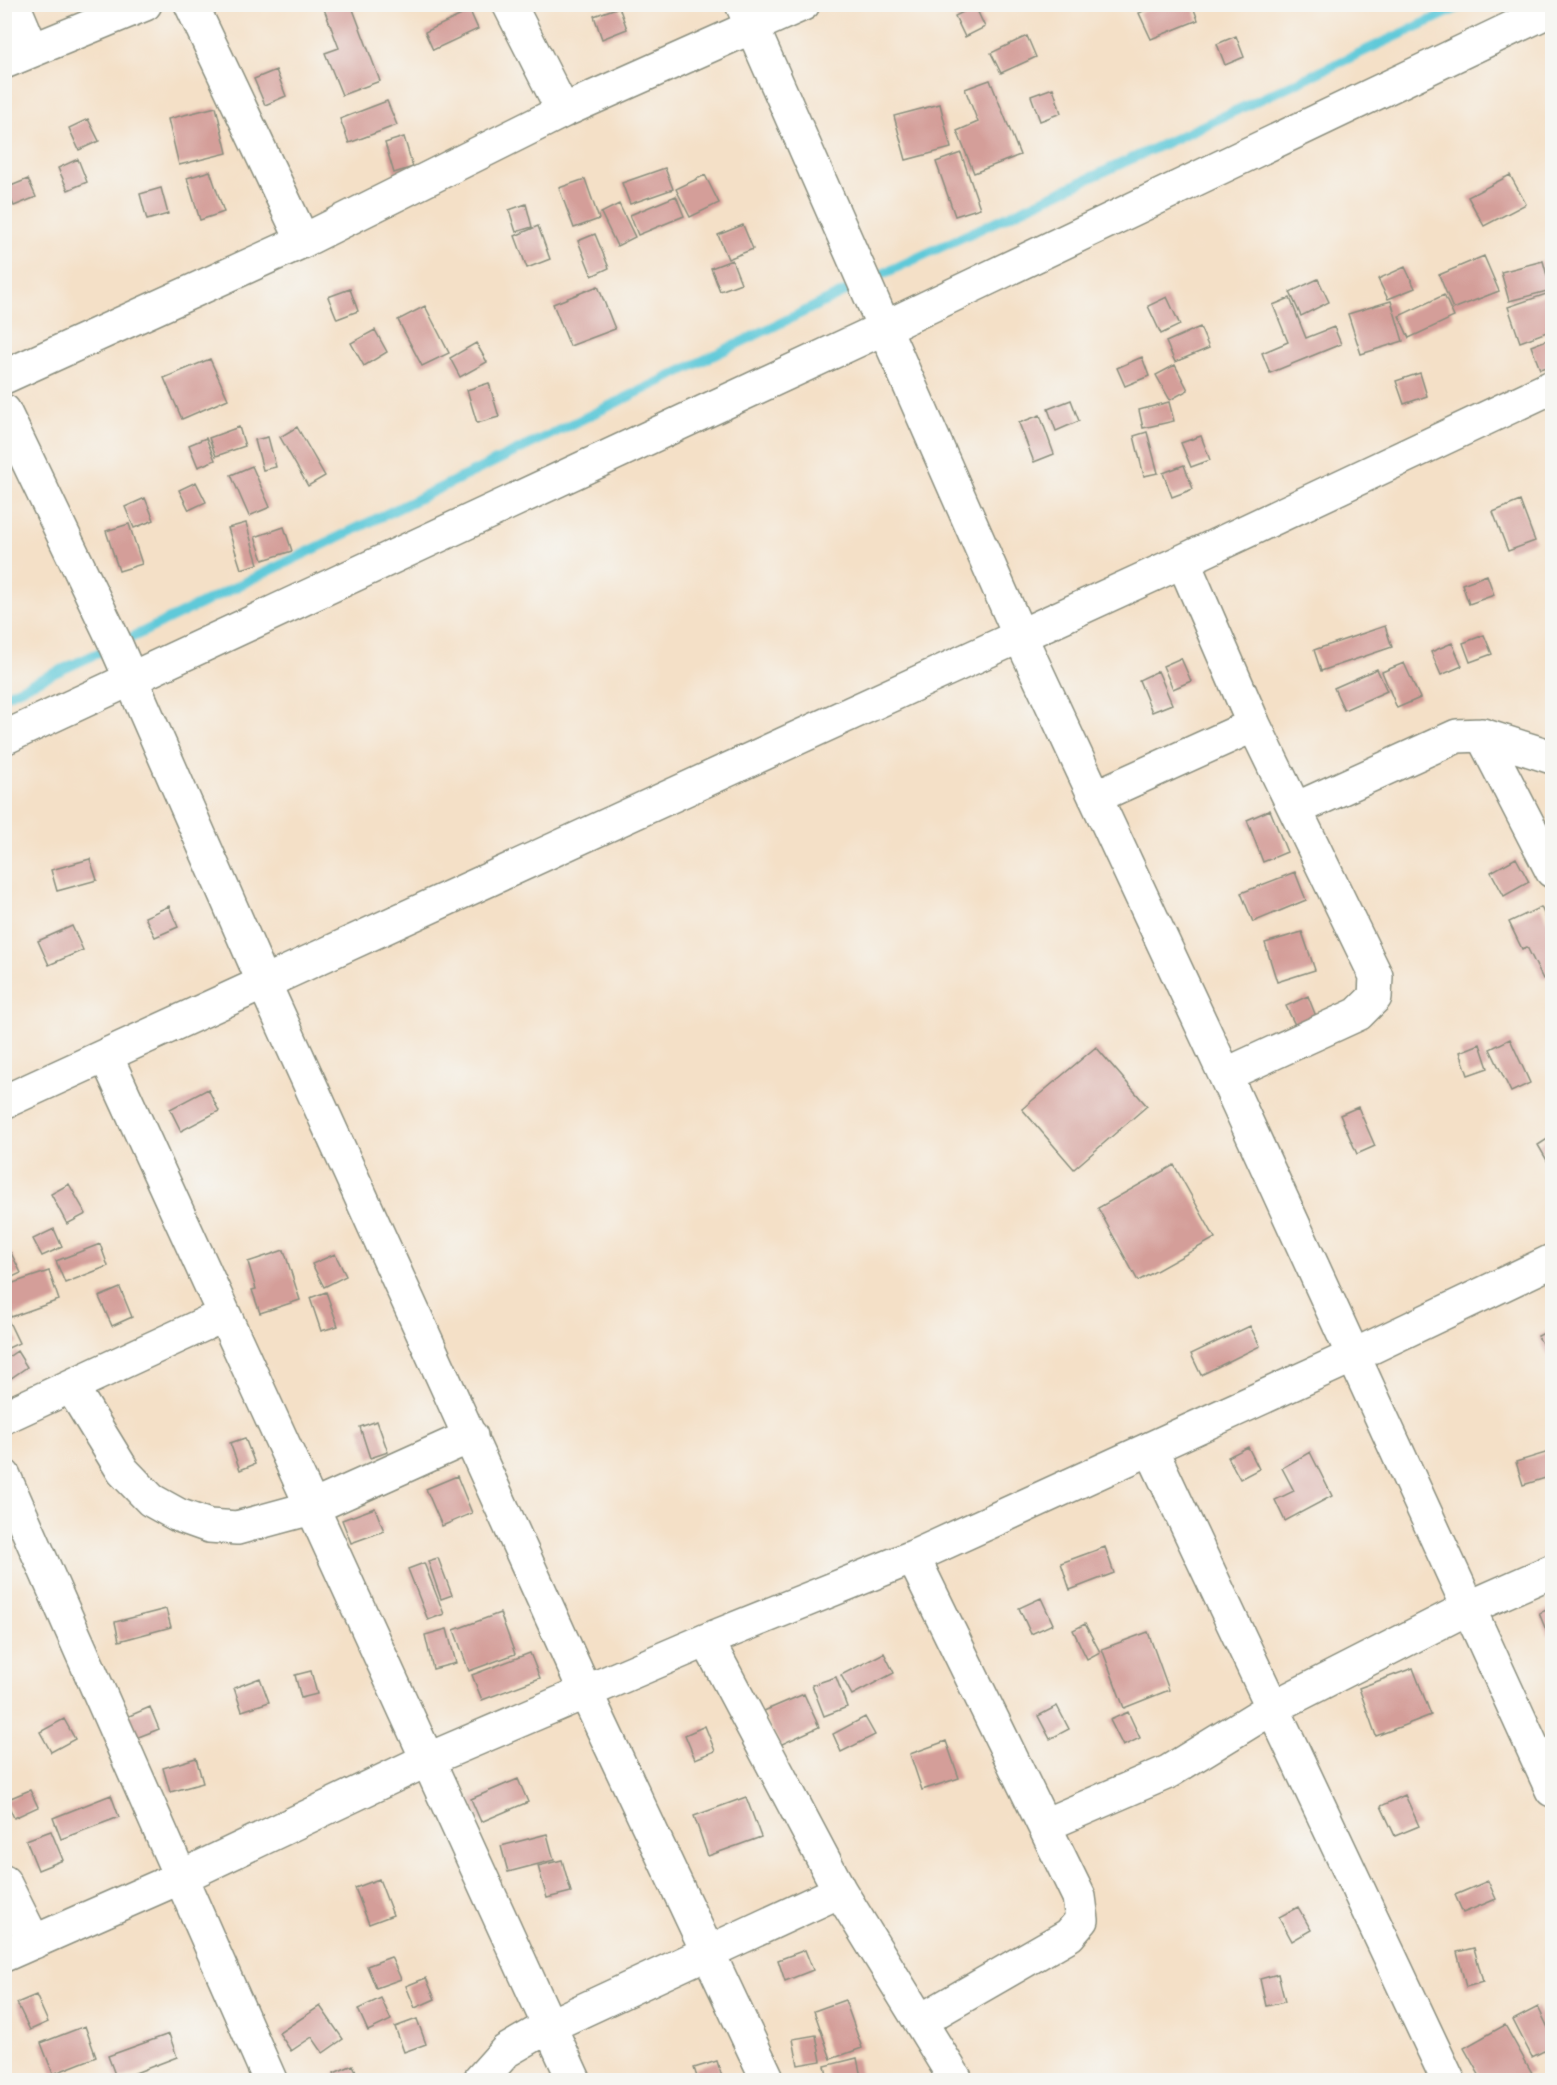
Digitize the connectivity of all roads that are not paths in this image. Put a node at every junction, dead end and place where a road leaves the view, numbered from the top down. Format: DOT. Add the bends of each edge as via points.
graph roads {
  1 [pos="13,4"];
  2 [pos="145,4"];
  3 [pos="191,4"];
  4 [pos="509,4"];
  5 [pos="803,4"];
  6 [pos="1552,9"];
  7 [pos="748,16"];
  8 [pos="18,56"];
  9 [pos="563,111"];
  10 [pos="303,242"];
  11 [pos="884,328"];
  12 [pos="4,377"];
  13 [pos="1552,387"];
  14 [pos="4,411"];
  15 [pos="1183,561"];
  16 [pos="1020,636"];
  17 [pos="131,678"];
  18 [pos="1254,725"];
  19 [pos="1482,735"];
  20 [pos="4,738"];
  21 [pos="1552,757"];
  22 [pos="1095,797"];
  23 [pos="1296,809"];
  24 [pos="1552,871"];
  25 [pos="264,983"];
  26 [pos="106,1056"];
  27 [pos="1226,1075"];
  28 [pos="4,1102"];
  29 [pos="1552,1261"];
  30 [pos="224,1315"];
  31 [pos="1353,1356"];
  32 [pos="71,1386"];
  33 [pos="4,1417"];
  34 [pos="471,1436"];
  35 [pos="1151,1449"];
  36 [pos="4,1476"];
  37 [pos="311,1508"];
  38 [pos="913,1557"];
  39 [pos="1552,1571"];
  40 [pos="1468,1608"];
  41 [pos="707,1640"];
  42 [pos="586,1693"];
  43 [pos="1272,1708"];
  44 [pos="427,1760"];
  45 [pos="1552,1790"];
  46 [pos="1045,1825"];
  47 [pos="181,1877"];
  48 [pos="4,1882"];
  49 [pos="840,1891"];
  50 [pos="34,1942"];
  51 [pos="710,1952"];
  52 [pos="4,1955"];
  53 [pos="920,2021"];
  54 [pos="549,2026"];
  55 [pos="270,2080"];
  56 [pos="480,2080"];
  57 [pos="574,2080"];
  58 [pos="768,2080"];
  59 [pos="956,2080"];
  60 [pos="1448,2080"];
  1 -- 8 [label="street"];
  2 -- 8 [label="street"];
  3 -- 10 [label="street"];
  4 -- 9 [label="street"];
  5 -- 7 [label="street"];
  6 -- 11 [label="street"];
  7 -- 9 [label="street"];
  7 -- 11 [label="street"];
  9 -- 10 [label="street"];
  10 -- 12 [label="street"];
  11 -- 16 [label="street"];
  11 -- 17 [label="street"];
  13 -- 15 [label="street"];
  14 -- 17 [label="street"];
  15 -- 16 [label="street"];
  15 -- 18 [label="street"];
  16 -- 22 [label="street"];
  16 -- 25 [label="street"];
  17 -- 20 [label="street"];
  17 -- 25 [label="street"];
  18 -- 22 [label="street"];
  18 -- 23 [label="street"];
  19 -- 21 [label="street"];
  19 -- 23 [label="street" via="1457,736"];
  19 -- 24 [label="street"];
  22 -- 27 [label="street"];
  23 -- 27 [label="street" via="1376,976 1375,997 1358,1014"];
  25 -- 26 [label="street"];
  25 -- 34 [label="street"];
  26 -- 28 [label="street"];
  26 -- 30 [label="street"];
  27 -- 31 [label="street"];
  29 -- 31 [label="street"];
  30 -- 32 [label="street"];
  30 -- 37 [label="street"];
  31 -- 35 [label="street"];
  31 -- 40 [label="street"];
  32 -- 33 [label="street"];
  32 -- 37 [label="street" via="123,1471 151,1500 178,1515 209,1526 237,1528"];
  34 -- 37 [label="street"];
  34 -- 42 [label="street"];
  35 -- 38 [label="street"];
  35 -- 43 [label="street"];
  36 -- 47 [label="street"];
  37 -- 44 [label="street"];
  38 -- 41 [label="street"];
  38 -- 46 [label="street"];
  39 -- 40 [label="street"];
  40 -- 43 [label="street"];
  40 -- 45 [label="street"];
  41 -- 42 [label="street"];
  41 -- 49 [label="street"];
  42 -- 44 [label="street"];
  42 -- 51 [label="street"];
  43 -- 46 [label="street" via="1168,1772"];
  43 -- 60 [label="street"];
  44 -- 47 [label="street"];
  44 -- 54 [label="street"];
  46 -- 53 [label="street" via="1079,1897 1082,1920 1069,1935"];
  47 -- 50 [label="street"];
  47 -- 55 [label="street"];
  48 -- 50 [label="street"];
  49 -- 51 [label="street"];
  49 -- 53 [label="street"];
  50 -- 52 [label="street"];
  51 -- 54 [label="street"];
  51 -- 58 [label="street"];
  53 -- 59 [label="street"];
  54 -- 56 [label="street" via="506,2051"];
  54 -- 57 [label="street"];
}
